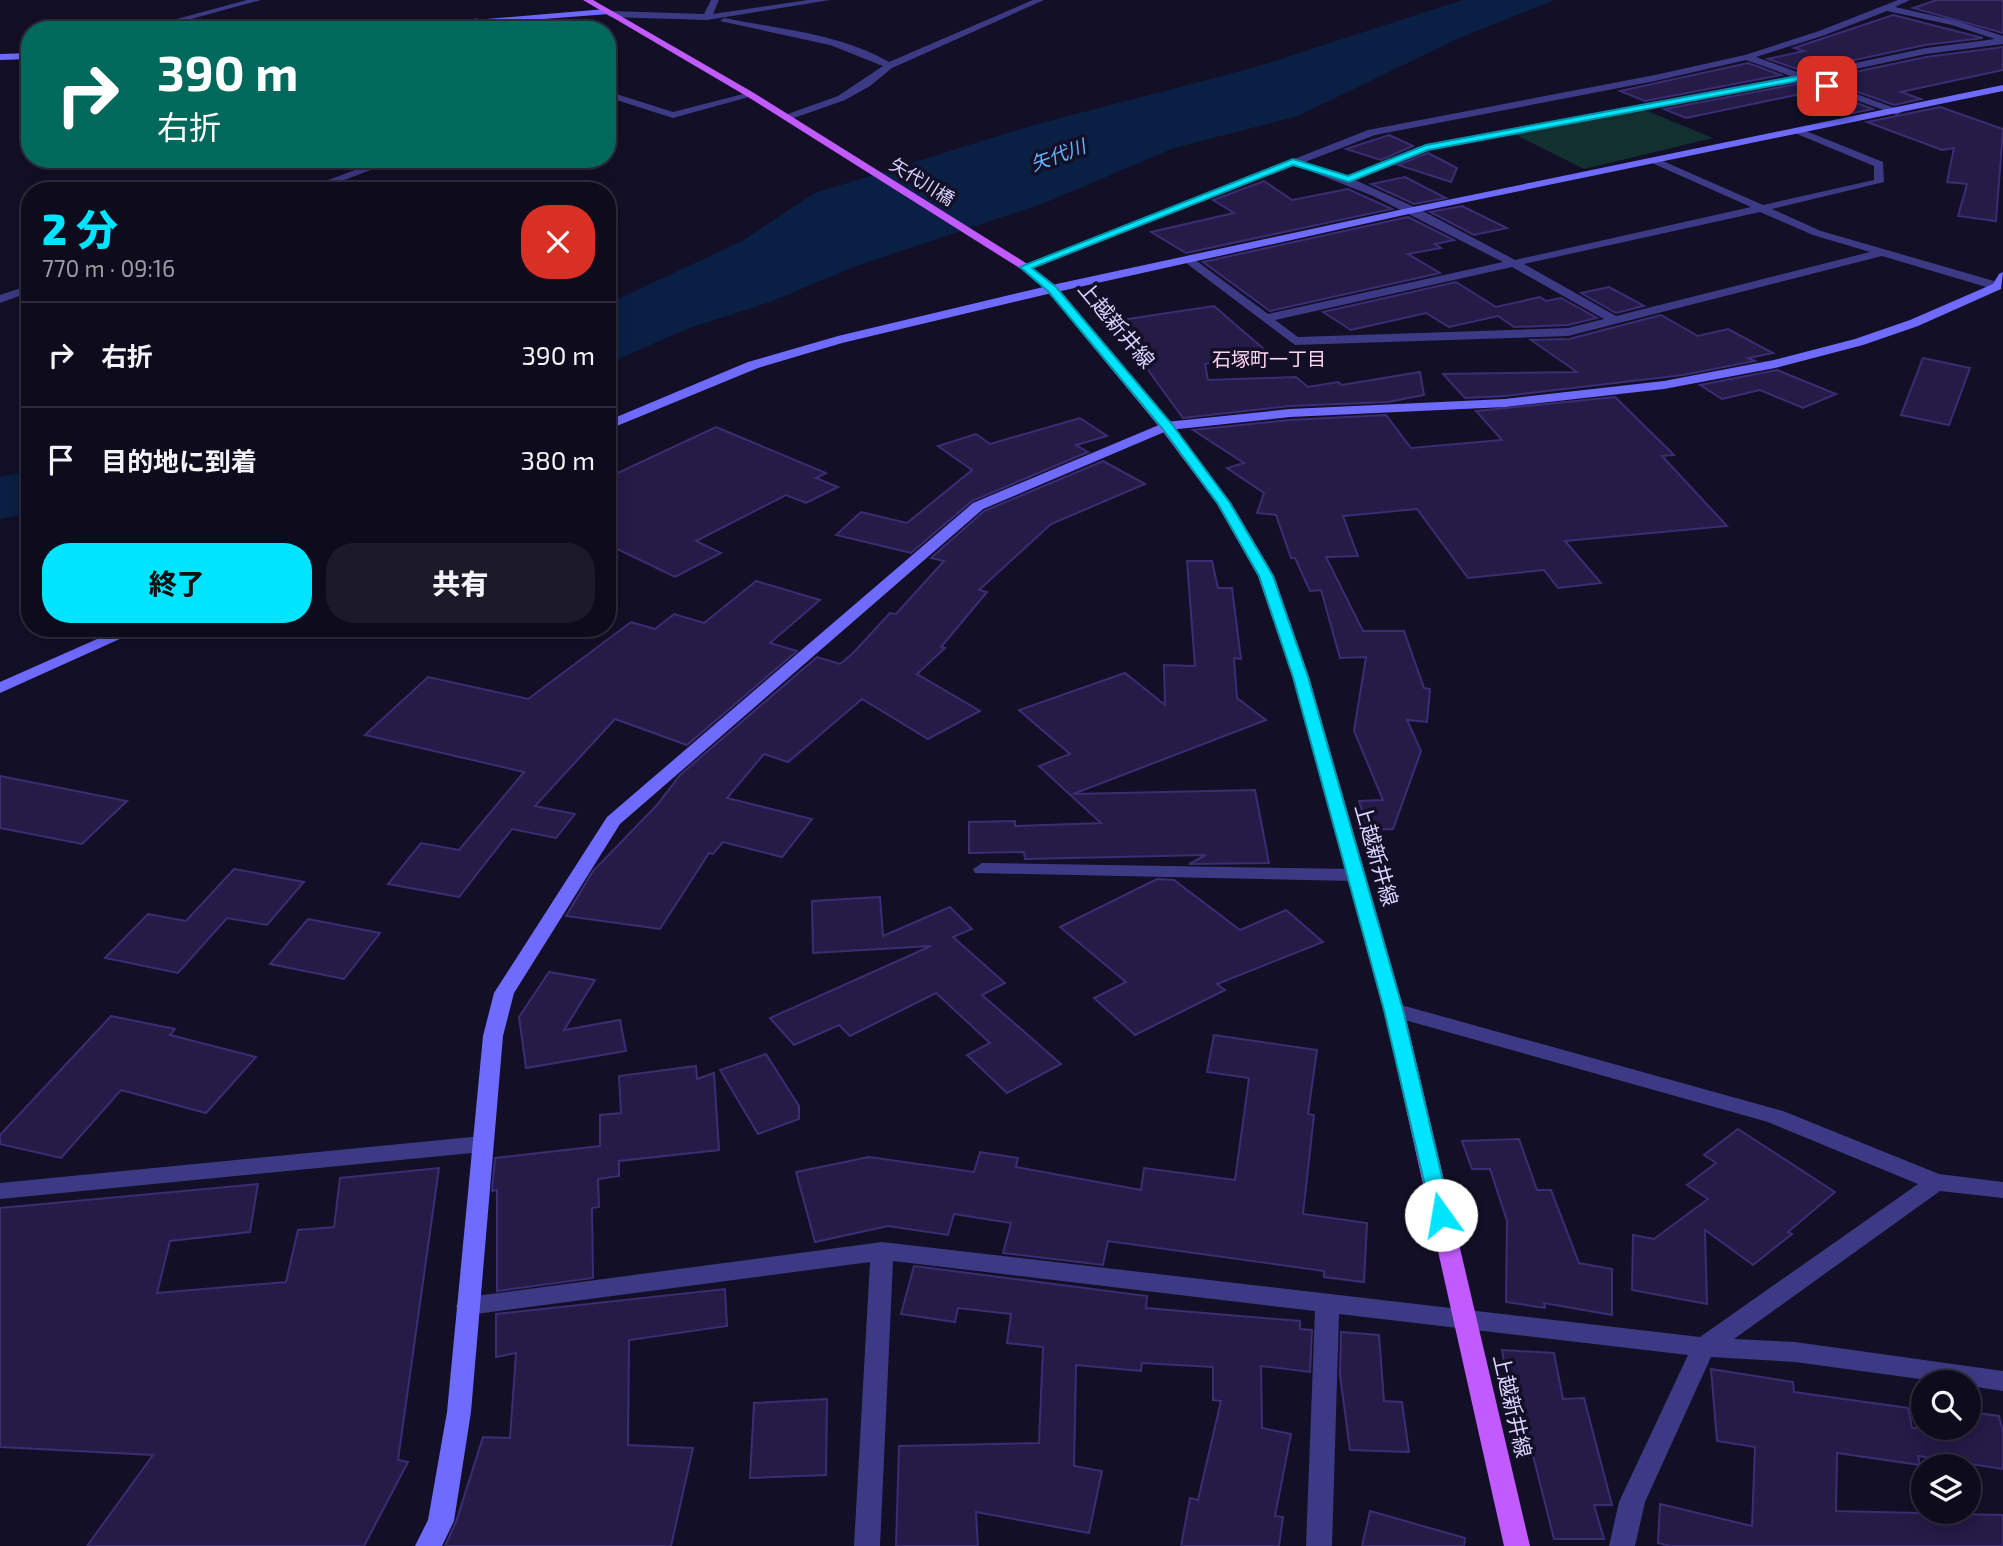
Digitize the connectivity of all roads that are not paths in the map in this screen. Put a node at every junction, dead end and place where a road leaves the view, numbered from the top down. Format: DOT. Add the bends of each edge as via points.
graph roads {
  1 [pos="257,0"];
  2 [pos="587,0"];
  3 [pos="715,0"];
  4 [pos="826,0"];
  5 [pos="1030,0"];
  6 [pos="1039,0"];
  7 [pos="1906,0"];
  8 [pos="1888,8"];
  9 [pos="608,13"];
  10 [pos="707,17"];
  11 [pos="478,20"];
  12 [pos="175,21"];
  13 [pos="466,21"];
  14 [pos="2003,40"];
  15 [pos="21,56"];
  16 [pos="0,57"];
  17 [pos="1747,57"];
  18 [pos="889,66"];
  19 [pos="1804,77"];
  20 [pos="2003,88"];
  21 [pos="751,95"];
  22 [pos="616,97"];
  23 [pos="1897,112"];
  24 [pos="788,117"];
  25 [pos="1801,132"];
  26 [pos="1293,161"];
  27 [pos="1656,162"];
  28 [pos="369,168"];
  29 [pos="1349,179"];
  30 [pos="330,182"];
  31 [pos="1759,209"];
  32 [pos="1413,210"];
  33 [pos="1880,253"];
  34 [pos="1190,261"];
  35 [pos="1513,263"];
  36 [pos="1019,264"];
  37 [pos="2000,281"];
  38 [pos="1052,289"];
  39 [pos="21,291"];
  40 [pos="0,299"];
  41 [pos="1268,318"];
  42 [pos="1614,320"];
  43 [pos="616,422"];
  44 [pos="1166,426"];
  45 [pos="116,637"];
  46 [pos="0,688"];
  47 [pos="982,869"];
  48 [pos="1353,875"];
  49 [pos="1394,1010"];
  50 [pos="482,1144"];
  51 [pos="1937,1182"];
  52 [pos="2003,1190"];
  53 [pos="0,1191"];
  54 [pos="882,1251"];
  55 [pos="1327,1302"];
  56 [pos="468,1306"];
  57 [pos="1464,1317"];
  58 [pos="1704,1347"];
  59 [pos="2003,1381"];
  60 [pos="428,1546"];
  61 [pos="867,1546"];
  62 [pos="1319,1546"];
  63 [pos="1517,1546"];
  64 [pos="1622,1546"];
  1 -- 12 [label="street"];
  2 -- 9 [label="main road"];
  3 -- 10 [label="street"];
  4 -- 10 [label="street"];
  5 -- 6 [label="street"];
  6 -- 18 [label="street"];
  7 -- 8 [label="street"];
  8 -- 14 [label="street"];
  8 -- 17 [label="street"];
  9 -- 10 [label="street"];
  9 -- 11 [label="street"];
  9 -- 21 [label="main road"];
  10 -- 18 [label="street" via="801,36 877,58"];
  11 -- 13 [label="street"];
  14 -- 19 [label="street"];
  15 -- 16 [label="street"];
  17 -- 19 [label="street"];
  17 -- 26 [label="street" via="1404,124"];
  18 -- 24 [label="street" via="874,81"];
  19 -- 23 [label="street"];
  19 -- 29 [label="street" via="1426,147"];
  20 -- 23 [label="street"];
  21 -- 22 [label="street" via="673,115"];
  21 -- 24 [label="main road"];
  23 -- 25 [label="street"];
  24 -- 36 [label="main road, 矢代川橋"];
  25 -- 27 [label="street"];
  25 -- 31 [label="street" via="1879,164 1880,182"];
  26 -- 29 [label="street"];
  26 -- 36 [label="street"];
  27 -- 31 [label="street"];
  27 -- 32 [label="street"];
  28 -- 30 [label="street"];
  29 -- 32 [label="street"];
  31 -- 33 [label="street"];
  31 -- 35 [label="street"];
  32 -- 34 [label="street"];
  32 -- 35 [label="street"];
  33 -- 37 [label="street"];
  33 -- 42 [label="street"];
  34 -- 38 [label="street"];
  34 -- 41 [label="street"];
  35 -- 41 [label="street"];
  35 -- 42 [label="street"];
  36 -- 38 [label="main road, 上越新井線"];
  37 -- 44 [label="street" via="1914,323 1859,342 1664,386 1505,403 1290,413"];
  38 -- 43 [label="street" via="753,365"];
  38 -- 44 [label="main road, 上越新井線"];
  39 -- 40 [label="street"];
  41 -- 42 [label="street" via="1295,341 1568,332"];
  44 -- 48 [label="main road, 上越新井線" via="1224,503 1266,576 1301,677"];
  44 -- 50 [label="street" via="978,506 613,821 504,993 493,1037"];
  45 -- 46 [label="street"];
  47 -- 48 [label="street"];
  48 -- 49 [label="main road, 上越新井線"];
  49 -- 51 [label="street" via="1775,1116"];
  49 -- 57 [label="main road, 上越新井線"];
  50 -- 53 [label="street"];
  50 -- 56 [label="street"];
  51 -- 52 [label="street"];
  51 -- 58 [label="street"];
  54 -- 55 [label="street"];
  54 -- 56 [label="street"];
  54 -- 61 [label="street"];
  55 -- 57 [label="street"];
  55 -- 62 [label="street"];
  56 -- 60 [label="street" via="460,1412 442,1521"];
  57 -- 58 [label="street"];
  57 -- 63 [label="main road, 上越新井線"];
  58 -- 59 [label="street" via="1795,1352"];
  58 -- 64 [label="street" via="1632,1503"];
}
